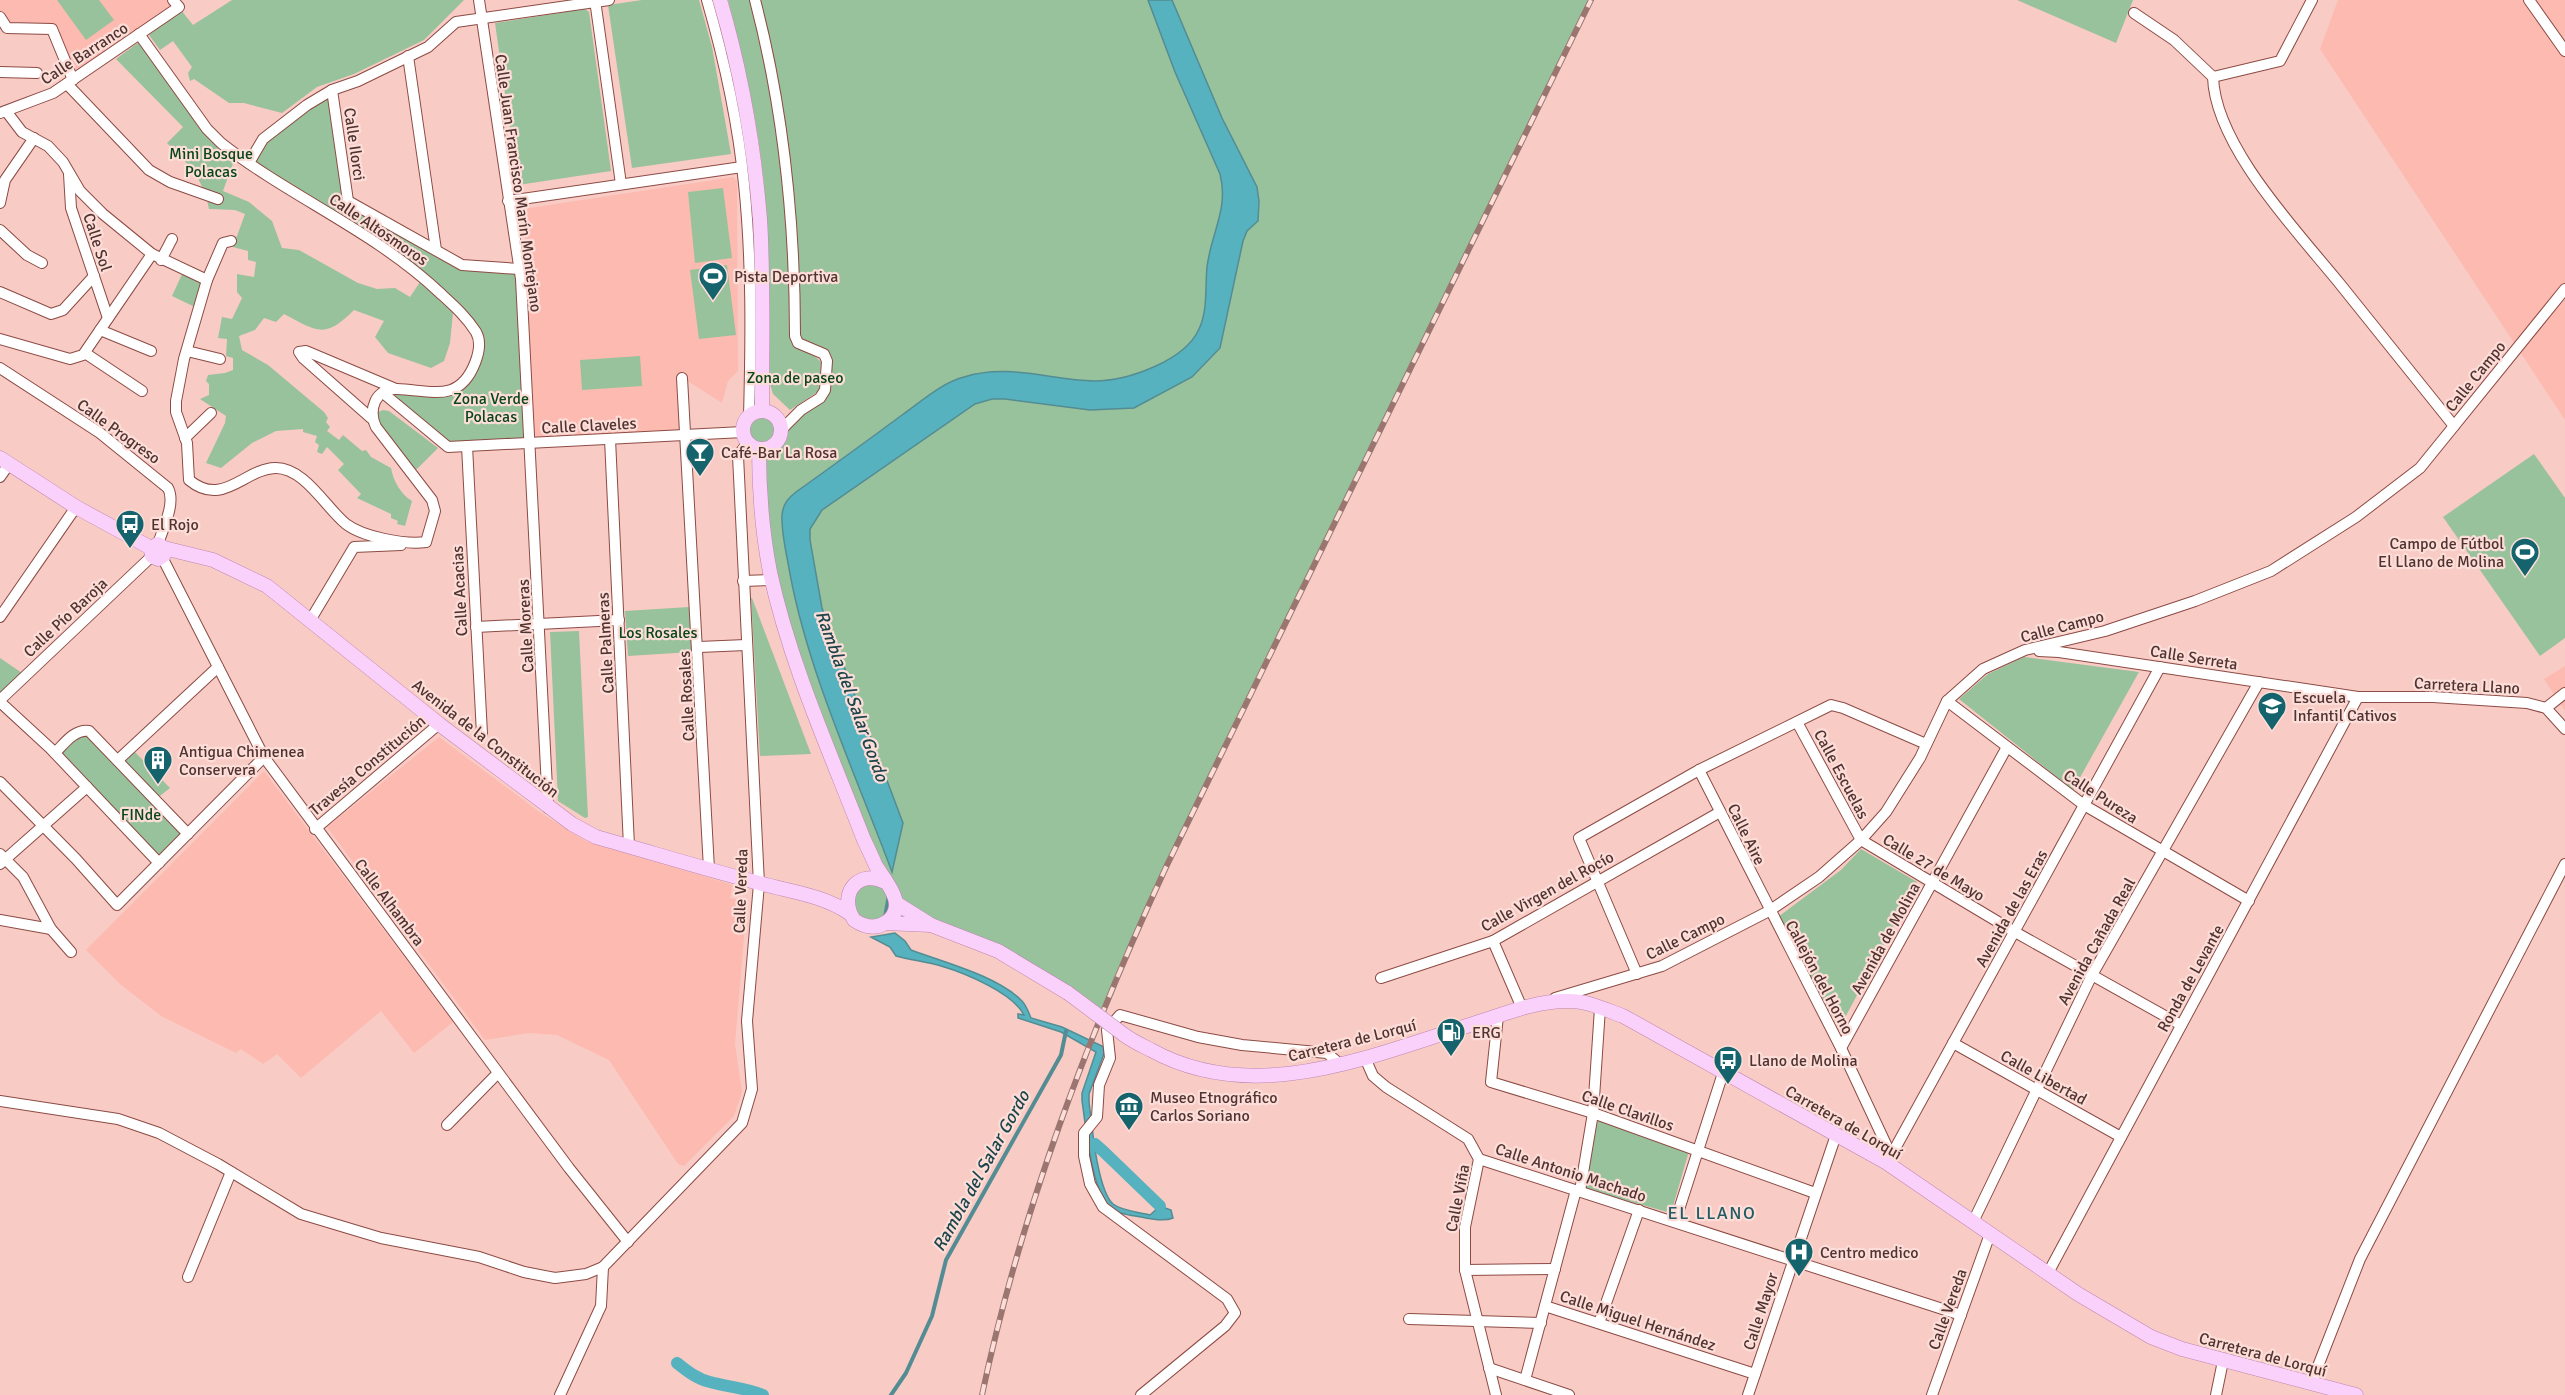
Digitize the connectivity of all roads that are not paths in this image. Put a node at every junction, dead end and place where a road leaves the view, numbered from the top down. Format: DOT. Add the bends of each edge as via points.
graph roads {
  1 [pos="479,0"];
  2 [pos="609,0"];
  3 [pos="707,0"];
  4 [pos="720,0"];
  5 [pos="754,0"];
  6 [pos="2312,0"];
  7 [pos="2529,0"];
  8 [pos="595,1"];
  9 [pos="176,4"];
  10 [pos="2134,13"];
  11 [pos="0,17"];
  12 [pos="481,17"];
  13 [pos="4,28"];
  14 [pos="139,34"];
  15 [pos="2565,51"];
  16 [pos="408,56"];
  17 [pos="0,72"];
  18 [pos="37,73"];
  19 [pos="2212,78"];
  20 [pos="70,82"];
  21 [pos="333,90"];
  22 [pos="3,112"];
  23 [pos="34,138"];
  24 [pos="249,163"];
  25 [pos="742,167"];
  26 [pos="69,174"];
  27 [pos="621,184"];
  28 [pos="218,199"];
  29 [pos="508,201"];
  30 [pos="0,203"];
  31 [pos="0,230"];
  32 [pos="172,239"];
  33 [pos="231,241"];
  34 [pos="436,250"];
  35 [pos="157,257"];
  36 [pos="42,263"];
  37 [pos="519,269"];
  38 [pos="94,276"];
  39 [pos="207,280"];
  40 [pos="2565,289"];
  41 [pos="0,292"];
  42 [pos="108,318"];
  43 [pos="100,330"];
  44 [pos="0,339"];
  45 [pos="151,351"];
  46 [pos="187,351"];
  47 [pos="85,353"];
  48 [pos="220,359"];
  49 [pos="0,369"];
  50 [pos="682,378"];
  51 [pos="396,389"];
  52 [pos="142,391"];
  53 [pos="383,393"];
  54 [pos="762,410"];
  55 [pos="211,413"];
  56 [pos="749,417"];
  57 [pos="371,418"];
  58 [pos="2454,426"];
  59 [pos="782,429"];
  60 [pos="686,435"];
  61 [pos="185,438"];
  62 [pos="610,439"];
  63 [pos="750,441"];
  64 [pos="531,443"];
  65 [pos="466,446"];
  66 [pos="5,461"];
  67 [pos="0,477"];
  68 [pos="76,507"];
  69 [pos="413,544"];
  70 [pos="157,551"];
  71 [pos="772,580"];
  72 [pos="743,581"];
  73 [pos="0,617"];
  74 [pos="311,619"];
  75 [pos="619,621"];
  76 [pos="540,624"];
  77 [pos="476,627"];
  78 [pos="746,645"];
  79 [pos="699,647"];
  80 [pos="2025,650"];
  81 [pos="218,667"];
  82 [pos="2160,667"];
  83 [pos="2259,682"];
  84 [pos="2565,693"];
  85 [pos="2358,697"];
  86 [pos="0,701"];
  87 [pos="1947,701"];
  88 [pos="2546,708"];
  89 [pos="1797,722"];
  90 [pos="439,724"];
  91 [pos="2565,729"];
  92 [pos="482,734"];
  93 [pos="1926,744"];
  94 [pos="2007,747"];
  95 [pos="55,753"];
  96 [pos="264,758"];
  97 [pos="118,760"];
  98 [pos="1699,770"];
  99 [pos="0,782"];
  100 [pos="87,787"];
  101 [pos="2084,805"];
  102 [pos="548,808"];
  103 [pos="1720,812"];
  104 [pos="44,826"];
  105 [pos="315,829"];
  106 [pos="188,834"];
  107 [pos="864,840"];
  108 [pos="1861,840"];
  109 [pos="629,846"];
  110 [pos="2162,852"];
  111 [pos="2,859"];
  112 [pos="159,863"];
  113 [pos="2565,864"];
  114 [pos="709,869"];
  115 [pos="1596,881"];
  116 [pos="887,883"];
  117 [pos="759,884"];
  118 [pos="1933,884"];
  119 [pos="855,885"];
  120 [pos="818,897"];
  121 [pos="2249,901"];
  122 [pos="896,903"];
  123 [pos="1769,911"];
  124 [pos="849,914"];
  125 [pos="0,920"];
  126 [pos="885,923"];
  127 [pos="932,925"];
  128 [pos="51,929"];
  129 [pos="2015,932"];
  130 [pos="1493,941"];
  131 [pos="70,952"];
  132 [pos="1637,974"];
  133 [pos="2092,975"];
  134 [pos="1381,978"];
  135 [pos="1541,1003"];
  136 [pos="1522,1008"];
  137 [pos="1600,1008"];
  138 [pos="1498,1016"];
  139 [pos="2181,1025"];
  140 [pos="1953,1043"];
  141 [pos="1840,1048"];
  142 [pos="1365,1058"];
  143 [pos="1340,1064"];
  144 [pos="498,1073"];
  145 [pos="1723,1073"];
  146 [pos="2036,1090"];
  147 [pos="0,1101"];
  148 [pos="1593,1113"];
  149 [pos="447,1125"];
  150 [pos="1836,1135"];
  151 [pos="2121,1137"];
  152 [pos="1698,1150"];
  153 [pos="1479,1159"];
  154 [pos="1889,1159"];
  155 [pos="231,1172"];
  156 [pos="1578,1190"];
  157 [pos="1815,1193"];
  158 [pos="1640,1210"];
  159 [pos="1675,1221"];
  160 [pos="1973,1222"];
  161 [pos="1990,1234"];
  162 [pos="628,1242"];
  163 [pos="1792,1260"];
  164 [pos="603,1267"];
  165 [pos="1555,1269"];
  166 [pos="1465,1270"];
  167 [pos="2048,1273"];
  168 [pos="188,1276"];
  169 [pos="1545,1306"];
  170 [pos="1961,1315"];
  171 [pos="1409,1319"];
  172 [pos="1477,1322"];
  173 [pos="1541,1323"];
  174 [pos="1599,1323"];
  175 [pos="2223,1361"];
  176 [pos="1489,1368"];
  177 [pos="1755,1374"];
  178 [pos="1525,1380"];
  179 [pos="2311,1384"];
  180 [pos="560,1395"];
  181 [pos="1140,1395"];
  182 [pos="1496,1395"];
  183 [pos="1569,1395"];
  184 [pos="1748,1395"];
  185 [pos="1932,1395"];
  186 [pos="2216,1395"];
  187 [pos="2356,1395"];
  1 -- 12 [label="street, Calle Juan Francisco Marín Montejano"];
  2 -- 8 [label="street"];
  3 -- 25 [label="street"];
  4 -- 54 [label="main road" via="746,109 757,186 762,256"];
  5 -- 59 [label="street" via="789,175 795,336 798,343 824,354 827,362 825,390 820,398"];
  6 -- 19 [label="street" via="2280,61"];
  7 -- 15 [label="street"];
  8 -- 12 [label="street"];
  8 -- 27 [label="street"];
  9 -- 14 [label="street, Calle Barranco"];
  10 -- 19 [label="street" via="2174,40"];
  11 -- 13 [label="street"];
  12 -- 16 [label="street" via="456,22 428,47"];
  12 -- 29 [label="street, Calle Juan Francisco Marín Montejano"];
  13 -- 20 [label="street" via="52,29"];
  14 -- 20 [label="street, Calle Barranco"];
  14 -- 24 [label="street, Calle Altosmoros" via="207,129"];
  16 -- 21 [label="street"];
  16 -- 34 [label="street"];
  17 -- 18 [label="street"];
  19 -- 58 [label="street" via="2227,131 2257,180"];
  20 -- 22 [label="street, Calle Barranco" via="53,93"];
  20 -- 28 [label="street" via="149,170"];
  21 -- 24 [label="street" via="274,128"];
  21 -- 34 [label="street, Calle Ilorci" via="348,201"];
  22 -- 23 [label="street" via="22,132"];
  23 -- 26 [label="street" via="56,154"];
  23 -- 30 [label="street" via="5,180"];
  24 -- 51 [label="street, Calle Altosmoros" via="411,266 472,326 480,347 475,363 459,385 430,393"];
  25 -- 27 [label="street"];
  25 -- 56 [label="street" via="750,271"];
  26 -- 35 [label="street" via="80,192 103,214"];
  26 -- 38 [label="street, Calle Sol" via="71,208"];
  27 -- 29 [label="street"];
  29 -- 37 [label="street, Calle Juan Francisco Marín Montejano"];
  31 -- 36 [label="street"];
  32 -- 35 [label="street"];
  33 -- 39 [label="street" via="223,243"];
  34 -- 37 [label="street" via="462,265"];
  35 -- 39 [label="street"];
  35 -- 42 [label="street"];
  37 -- 64 [label="street, Calle Juan Francisco Marín Montejano"];
  38 -- 41 [label="street" via="63,310 51,314"];
  38 -- 42 [label="street, Calle Sol"];
  39 -- 46 [label="street"];
  40 -- 58 [label="street, Calle Campo"];
  42 -- 43 [label="street"];
  43 -- 45 [label="street"];
  43 -- 47 [label="street"];
  44 -- 47 [label="street" via="70,359"];
  46 -- 48 [label="street"];
  46 -- 61 [label="street" via="176,401"];
  47 -- 52 [label="street"];
  49 -- 70 [label="street, Calle Progreso" via="100,433 168,488 171,503"];
  50 -- 60 [label="street, Calle Rosales"];
  51 -- 53 [label="street, Calle Altosmoros"];
  51 -- 57 [label="street" via="306,351 299,352"];
  53 -- 57 [label="street" via="371,409"];
  53 -- 65 [label="street, Calle Claveles" via="448,447"];
  54 -- 56 [label="main road"];
  54 -- 59 [label="main road" via="774,415"];
  55 -- 61 [label="street"];
  56 -- 63 [label="main road"];
  57 -- 69 [label="street" via="432,500 435,511 430,533 426,542"];
  58 -- 80 [label="street, Calle Campo" via="2420,468 2355,518 2271,571 2105,631"];
  59 -- 63 [label="main road" via="779,440 770,448"];
  60 -- 62 [label="street, Calle Claveles"];
  60 -- 63 [label="street, Calle Claveles"];
  60 -- 79 [label="street, Calle Rosales"];
  61 -- 69 [label="street" via="189,480 194,484 214,490 230,488 264,471 283,469 312,488 333,512 359,532"];
  62 -- 64 [label="street, Calle Claveles"];
  62 -- 75 [label="street, Calle Palmeras"];
  63 -- 71 [label="main road"];
  63 -- 72 [label="street, Calle Vereda" via="738,456"];
  64 -- 65 [label="street, Calle Claveles"];
  64 -- 76 [label="street, Calle Moreras"];
  65 -- 77 [label="street, Calle Acacias"];
  66 -- 67 [label="street"];
  66 -- 68 [label="main road, Avenida de la Constitución"];
  68 -- 70 [label="main road, Avenida de la Constitución"];
  68 -- 73 [label="street"];
  69 -- 74 [label="street" via="354,547"];
  70 -- 74 [label="main road, Avenida de la Constitución" via="213,560 236,569 267,586"];
  70 -- 81 [label="street, Calle Alhambra"];
  70 -- 86 [label="street, Calle Pío Baroja"];
  71 -- 72 [label="street"];
  71 -- 107 [label="main road" via="796,660"];
  72 -- 78 [label="street, Calle Vereda"];
  74 -- 90 [label="main road, Avenida de la Constitución"];
  75 -- 76 [label="street"];
  75 -- 109 [label="street, Calle Palmeras"];
  76 -- 77 [label="street"];
  76 -- 102 [label="street, Calle Moreras"];
  77 -- 92 [label="street, Calle Acacias"];
  78 -- 79 [label="street"];
  78 -- 117 [label="street, Calle Vereda"];
  79 -- 114 [label="street, Calle Rosales"];
  80 -- 82 [label="street, Calle Serreta"];
  80 -- 87 [label="street, Calle Campo" via="1983,669"];
  81 -- 96 [label="street, Calle Alhambra"];
  81 -- 97 [label="street"];
  82 -- 83 [label="street, Calle Serreta"];
  82 -- 101 [label="street, Avenida de las Eras"];
  83 -- 85 [label="street, Calle Serreta"];
  83 -- 110 [label="street, Avenida Cañada Real"];
  84 -- 88 [label="street"];
  85 -- 88 [label="street, Carretera Llano" via="2433,697 2527,703"];
  85 -- 121 [label="street, Ronda de Levante"];
  86 -- 95 [label="street"];
  87 -- 93 [label="street, Calle Campo"];
  87 -- 94 [label="street, Calle Pureza"];
  88 -- 91 [label="street"];
  89 -- 93 [label="street" via="1831,705"];
  89 -- 98 [label="street"];
  89 -- 108 [label="street, Calle Escuelas"];
  90 -- 102 [label="main road, Avenida de la Constitución"];
  90 -- 105 [label="street, Travesía Constitución"];
  93 -- 108 [label="street, Calle Campo" via="1886,812"];
  94 -- 101 [label="street, Calle Pureza"];
  94 -- 118 [label="street, Avenida de Molina"];
  95 -- 97 [label="street" via="75,734 88,730"];
  95 -- 100 [label="street"];
  96 -- 105 [label="street, Calle Alhambra"];
  96 -- 106 [label="street"];
  97 -- 106 [label="street"];
  98 -- 103 [label="street, Calle Aire"];
  98 -- 115 [label="street" via="1579,838"];
  99 -- 104 [label="street"];
  100 -- 104 [label="street"];
  100 -- 112 [label="street"];
  101 -- 110 [label="street, Calle Pureza"];
  101 -- 129 [label="street, Avenida de las Eras"];
  102 -- 109 [label="main road, Avenida de la Constitución" via="596,837"];
  103 -- 115 [label="street, Calle Virgen del Rocío"];
  103 -- 123 [label="street, Calle Aire"];
  104 -- 111 [label="street"];
  104 -- 112 [label="street" via="117,905"];
  105 -- 144 [label="street, Calle Alhambra"];
  106 -- 112 [label="street"];
  107 -- 116 [label="main road"];
  107 -- 119 [label="main road" via="864,868"];
  108 -- 118 [label="street, Calle 27 de Mayo"];
  108 -- 123 [label="street, Calle Campo" via="1819,877"];
  109 -- 114 [label="main road, Avenida de la Constitución"];
  110 -- 121 [label="street, Calle Pureza"];
  110 -- 133 [label="street, Avenida Cañada Real"];
  111 -- 128 [label="street" via="23,877"];
  113 -- 179 [label="street" via="2360,1259"];
  114 -- 117 [label="main road, Avenida de la Constitución"];
  115 -- 130 [label="street, Calle Virgen del Rocío"];
  115 -- 132 [label="street"];
  116 -- 119 [label="main road" via="872,878"];
  116 -- 122 [label="main road"];
  117 -- 120 [label="main road, Avenida de la Constitución"];
  117 -- 162 [label="street, Calle Vereda" via="747,1021 752,1089 742,1123"];
  118 -- 129 [label="street, Calle 27 de Mayo"];
  118 -- 141 [label="street, Avenida de Molina"];
  119 -- 120 [label="main road" via="834,895"];
  119 -- 124 [label="main road" via="847,905"];
  120 -- 124 [label="main road"];
  121 -- 139 [label="street, Ronda de Levante"];
  122 -- 126 [label="main road"];
  122 -- 127 [label="main road"];
  123 -- 132 [label="street, Calle Campo" via="1662,966"];
  123 -- 141 [label="street, Callejón del Horno"];
  124 -- 126 [label="main road" via="862,925"];
  125 -- 128 [label="street"];
  126 -- 127 [label="main road"];
  127 -- 143 [label="main road, Carretera de Lorquí, bridge" via="998,951 1068,993 1123,1034 1189,1067 1230,1076 1270,1077"];
  128 -- 131 [label="street"];
  129 -- 133 [label="street, Calle 27 de Mayo"];
  129 -- 140 [label="street, Avenida de las Eras"];
  130 -- 134 [label="street, Calle Virgen del Rocío"];
  130 -- 136 [label="street"];
  132 -- 135 [label="street, Calle Campo"];
  133 -- 139 [label="street, Calle 27 de Mayo"];
  133 -- 146 [label="street, Avenida Cañada Real"];
  135 -- 136 [label="main road, Carretera de Lorquí"];
  135 -- 137 [label="main road, Carretera de Lorquí" via="1572,1001"];
  136 -- 138 [label="main road, Carretera de Lorquí"];
  137 -- 145 [label="main road, Carretera de Lorquí" via="1623,1016"];
  137 -- 148 [label="street"];
  138 -- 142 [label="main road, Carretera de Lorquí"];
  138 -- 148 [label="street, Calle Clavillos" via="1491,1082"];
  139 -- 151 [label="street, Ronda de Levante"];
  140 -- 146 [label="street, Calle Libertad"];
  140 -- 154 [label="street, Avenida de las Eras"];
  141 -- 154 [label="street, Callejón del Horno"];
  142 -- 143 [label="main road, Carretera de Lorquí"];
  142 -- 153 [label="street, Calle Viña" via="1374,1076 1386,1087 1468,1139"];
  143 -- 181 [label="street" via="1327,1053 1198,1037 1120,1015 1107,1030 1110,1058 1100,1085 1097,1117 1084,1133 1090,1184 1103,1207 1227,1299 1234,1312 1225,1326"];
  144 -- 149 [label="street"];
  144 -- 162 [label="street, Calle Alhambra"];
  145 -- 150 [label="main road, Carretera de Lorquí"];
  145 -- 152 [label="street"];
  146 -- 151 [label="street, Calle Libertad"];
  146 -- 160 [label="street, Avenida Cañada Real"];
  147 -- 155 [label="street, Calle Vereda" via="118,1119 159,1133"];
  148 -- 152 [label="street, Calle Clavillos"];
  148 -- 156 [label="street"];
  150 -- 154 [label="main road, Carretera de Lorquí"];
  150 -- 157 [label="street, Calle Mayor"];
  151 -- 167 [label="street, Ronda de Levante"];
  152 -- 157 [label="street, Calle Clavillos"];
  152 -- 159 [label="street"];
  153 -- 156 [label="street, Calle Antonio Machado"];
  153 -- 166 [label="street, Calle Viña" via="1465,1227"];
  154 -- 160 [label="main road, Carretera de Lorquí"];
  155 -- 164 [label="street, Calle Vereda" via="301,1214 381,1238 480,1257 555,1278 586,1274"];
  155 -- 168 [label="street"];
  156 -- 158 [label="street, Calle Antonio Machado"];
  156 -- 165 [label="street"];
  157 -- 163 [label="street, Calle Mayor"];
  158 -- 159 [label="street, Calle Antonio Machado"];
  158 -- 174 [label="street"];
  159 -- 163 [label="street, Calle Antonio Machado"];
  160 -- 161 [label="main road, Carretera de Lorquí"];
  161 -- 167 [label="main road, Carretera de Lorquí"];
  161 -- 170 [label="street, Calle Vereda"];
  162 -- 164 [label="street, Calle Vereda"];
  163 -- 170 [label="street, Calle Antonio Machado"];
  163 -- 177 [label="street, Calle Mayor"];
  164 -- 180 [label="street" via="601,1306"];
  165 -- 166 [label="street"];
  165 -- 169 [label="street"];
  166 -- 172 [label="street, Calle Viña"];
  167 -- 175 [label="main road, Carretera de Lorquí" via="2151,1337"];
  169 -- 173 [label="street"];
  169 -- 174 [label="street, Calle Miguel Hernández"];
  170 -- 185 [label="street, Calle Vereda"];
  171 -- 172 [label="street"];
  172 -- 173 [label="street"];
  172 -- 176 [label="street, Calle Viña"];
  173 -- 178 [label="street"];
  174 -- 177 [label="street, Calle Miguel Hernández"];
  175 -- 179 [label="main road, Carretera de Lorquí"];
  175 -- 186 [label="street"];
  176 -- 178 [label="street"];
  176 -- 182 [label="street, Calle Viña"];
  177 -- 184 [label="street, Calle Mayor"];
  178 -- 183 [label="street"];
  179 -- 187 [label="main road, Carretera de Lorquí"];
}
